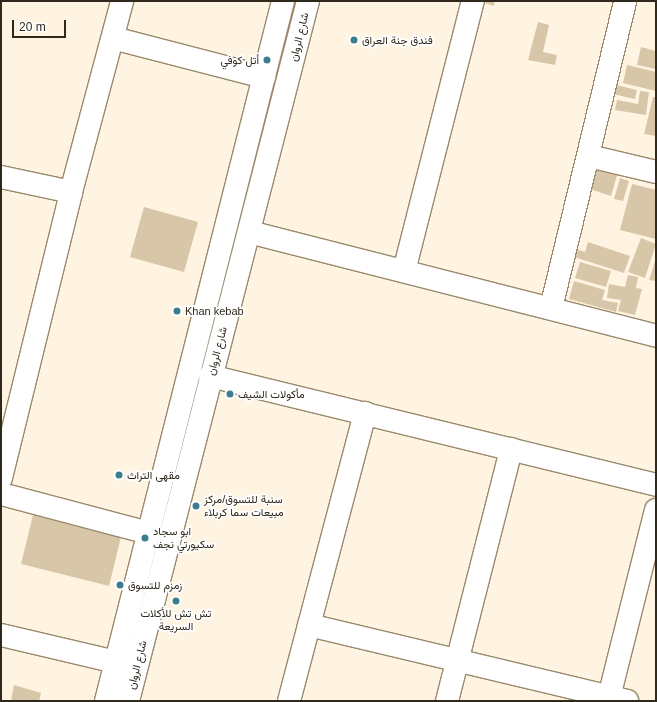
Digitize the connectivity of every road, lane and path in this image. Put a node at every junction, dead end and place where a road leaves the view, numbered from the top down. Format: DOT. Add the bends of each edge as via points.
graph roads {
  1 [pos="122,1"];
  2 [pos="283,1"];
  3 [pos="308,1"];
  4 [pos="473,1"];
  5 [pos="625,1"];
  6 [pos="113,38"];
  7 [pos="264,77"];
  8 [pos="589,156"];
  9 [pos="656,172"];
  10 [pos="1,177"];
  11 [pos="71,192"];
  12 [pos="249,232"];
  13 [pos="404,271"];
  14 [pos="551,308"];
  15 [pos="656,336"];
  16 [pos="210,376"];
  17 [pos="365,413"];
  18 [pos="511,449"];
  19 [pos="1,478"];
  20 [pos="656,485"];
  21 [pos="1,494"];
  22 [pos="656,510"];
  23 [pos="148,533"];
  24 [pos="309,625"];
  25 [pos="1,635"];
  26 [pos="458,660"];
  27 [pos="116,662"];
  28 [pos="615,700"];
  29 [pos="106,701"];
  30 [pos="128,701"];
  31 [pos="289,701"];
  32 [pos="447,701"];
  1 -- 6 [label="street"];
  2 -- 7 [label="street, شارع الروان"];
  3 -- 12 [label="street, شارع الروان"];
  4 -- 13 [label="street"];
  5 -- 8 [label="street"];
  6 -- 7 [label="street"];
  6 -- 11 [label="street"];
  7 -- 23 [label="street, شارع الروان"];
  8 -- 9 [label="street"];
  8 -- 14 [label="street"];
  10 -- 11 [label="street"];
  11 -- 19 [label="street"];
  12 -- 13 [label="street"];
  12 -- 16 [label="street, شارع الروان"];
  13 -- 14 [label="street"];
  14 -- 15 [label="street"];
  16 -- 17 [label="street"];
  16 -- 30 [label="street, شارع الروان"];
  17 -- 18 [label="street"];
  17 -- 24 [label="street"];
  18 -- 20 [label="street"];
  18 -- 26 [label="street"];
  21 -- 23 [label="street"];
  22 -- 28 [label="street"];
  23 -- 27 [label="street, شارع الروان"];
  24 -- 26 [label="street"];
  24 -- 31 [label="street"];
  25 -- 27 [label="street"];
  26 -- 28 [label="street"];
  26 -- 32 [label="street"];
  27 -- 29 [label="street, شارع الروان"];
}
